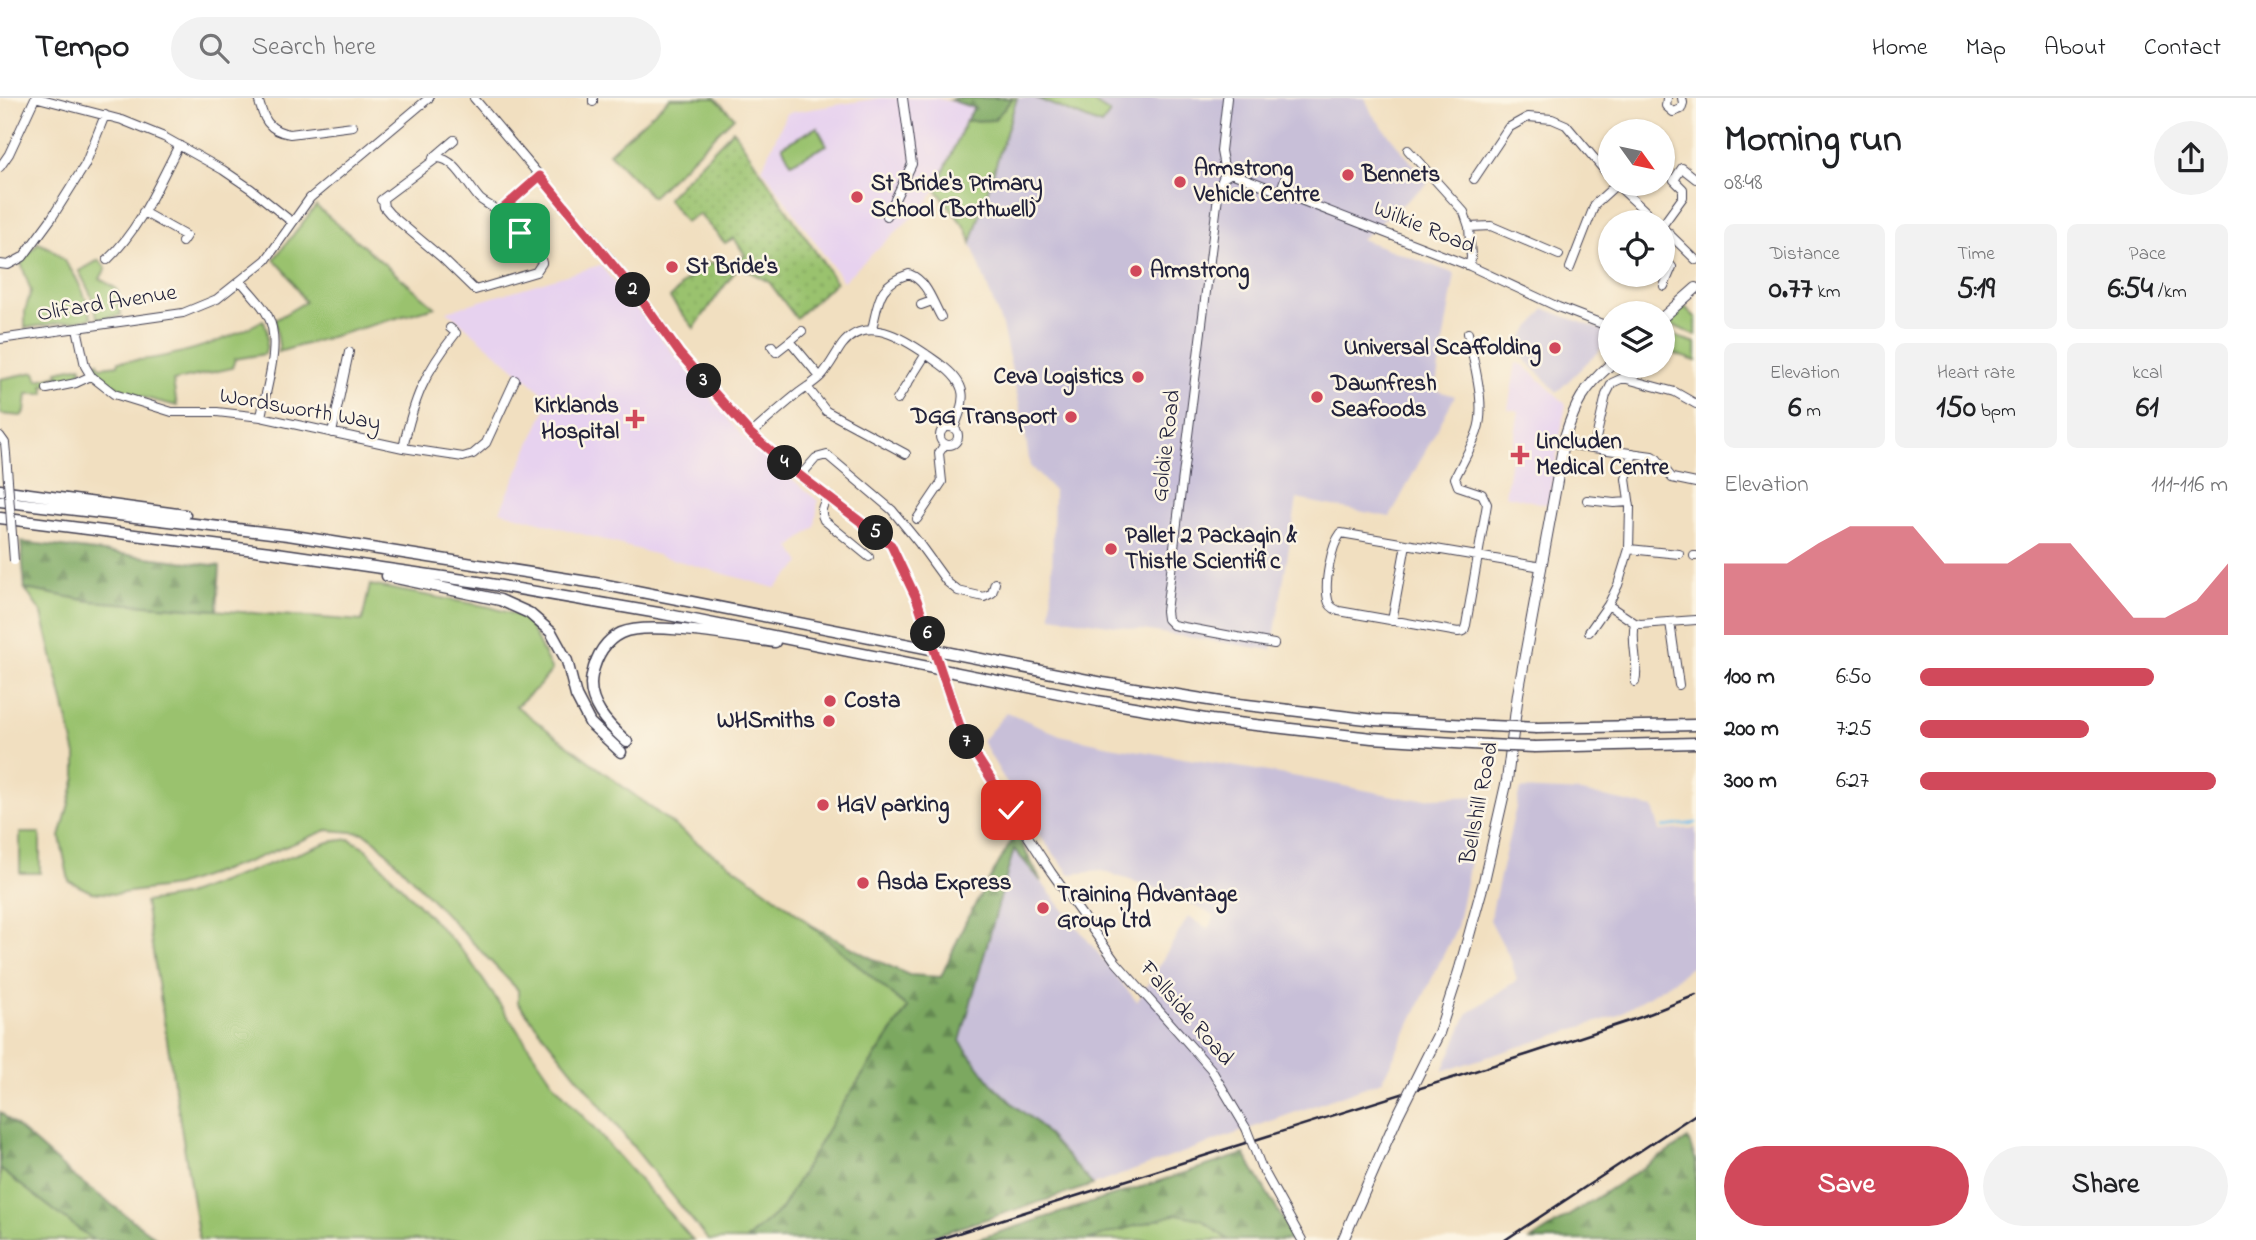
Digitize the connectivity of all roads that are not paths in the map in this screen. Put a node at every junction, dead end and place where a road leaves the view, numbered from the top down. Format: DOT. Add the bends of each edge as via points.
graph roads {
  1 [pos="36,98"];
  2 [pos="258,98"];
  3 [pos="429,98"];
  4 [pos="474,98"];
  5 [pos="904,98"];
  6 [pos="1227,98"];
  7 [pos="1667,98"];
  8 [pos="1682,98"];
  9 [pos="105,115"];
  10 [pos="353,126"];
  11 [pos="454,140"];
  12 [pos="179,145"];
  13 [pos="1408,149"];
  14 [pos="431,160"];
  15 [pos="1598,163"];
  16 [pos="0,167"];
  17 [pos="1227,170"];
  18 [pos="540,176"];
  19 [pos="1286,176"];
  20 [pos="1474,179"];
  21 [pos="1696,179"];
  22 [pos="1280,192"];
  23 [pos="1603,196"];
  24 [pos="1629,196"];
  25 [pos="1644,210"];
  26 [pos="1674,210"];
  27 [pos="144,212"];
  28 [pos="499,212"];
  29 [pos="887,216"];
  30 [pos="292,222"];
  31 [pos="1469,227"];
  32 [pos="1675,239"];
  33 [pos="182,242"];
  34 [pos="1559,255"];
  35 [pos="107,260"];
  36 [pos="1696,260"];
  37 [pos="0,264"];
  38 [pos="1470,266"];
  39 [pos="1570,268"];
  40 [pos="241,281"];
  41 [pos="1696,288"];
  42 [pos="932,301"];
  43 [pos="921,305"];
  44 [pos="1675,307"];
  45 [pos="941,317"];
  46 [pos="1598,322"];
  47 [pos="77,328"];
  48 [pos="872,329"];
  49 [pos="453,330"];
  50 [pos="802,331"];
  51 [pos="1468,332"];
  52 [pos="0,339"];
  53 [pos="790,341"];
  54 [pos="772,346"];
  55 [pos="349,352"];
  56 [pos="926,354"];
  57 [pos="91,376"];
  58 [pos="820,377"];
  59 [pos="1598,377"];
  60 [pos="515,380"];
  61 [pos="807,387"];
  62 [pos="47,389"];
  63 [pos="897,400"];
  64 [pos="1696,404"];
  65 [pos="261,417"];
  66 [pos="954,428"];
  67 [pos="332,433"];
  68 [pos="751,434"];
  69 [pos="0,436"];
  70 [pos="945,444"];
  71 [pos="1564,444"];
  72 [pos="1594,447"];
  73 [pos="403,449"];
  74 [pos="895,449"];
  75 [pos="1633,453"];
  76 [pos="906,454"];
  77 [pos="891,458"];
  78 [pos="801,475"];
  79 [pos="1696,483"];
  80 [pos="0,490"];
  81 [pos="829,496"];
  82 [pos="0,501"];
  83 [pos="1629,502"];
  84 [pos="1595,512"];
  85 [pos="0,518"];
  86 [pos="917,519"];
  87 [pos="288,535"];
  88 [pos="1406,544"];
  89 [pos="1629,549"];
  90 [pos="1679,554"];
  91 [pos="1477,556"];
  92 [pos="869,557"];
  93 [pos="307,558"];
  94 [pos="14,561"];
  95 [pos="1542,567"];
  96 [pos="995,583"];
  97 [pos="1608,605"];
  98 [pos="1696,620"];
  99 [pos="1392,621"];
  100 [pos="1670,622"];
  101 [pos="1635,623"];
  102 [pos="1589,632"];
  103 [pos="1273,644"];
  104 [pos="865,653"];
  105 [pos="1635,682"];
  106 [pos="1679,685"];
  107 [pos="1696,725"];
  108 [pos="1696,743"];
  109 [pos="1302,1240"];
  110 [pos="1343,1240"];
  1 -- 9 [label="street"];
  1 -- 16 [label="street"];
  2 -- 10 [label="street" via="262,118 280,132"];
  3 -- 30 [label="street, Olifard Avenue" via="310,198"];
  4 -- 18 [label="street, Fallside Road"];
  5 -- 29 [label="street" via="912,164"];
  6 -- 17 [label="street" via="1221,151"];
  7 -- 8 [label="street" via="1666,106 1673,112 1681,109"];
  9 -- 12 [label="street"];
  9 -- 37 [label="street" via="85,165 51,219 23,257"];
  11 -- 14 [label="street"];
  12 -- 27 [label="street"];
  12 -- 30 [label="street" via="251,189"];
  13 -- 31 [label="street" via="1464,212"];
  14 -- 28 [label="street" via="450,162 479,198"];
  14 -- 28 [label="street" via="381,200 390,214 475,290 536,272 542,263 539,252"];
  15 -- 20 [label="street" via="1566,124 1528,117 1508,128"];
  17 -- 22 [label="street, Wilkie Road"];
  17 -- 103 [label="street, Goldie Road" via="1219,188 1166,611 1173,625"];
  18 -- 28 [label="street"];
  18 -- 68 [label="street, Fallside Road" via="680,354"];
  19 -- 22 [label="street"];
  21 -- 26 [label="street" via="1682,169 1674,180 1683,189 1683,197"];
  22 -- 38 [label="street, Wilkie Road"];
  23 -- 39 [label="street" via="1595,204"];
  24 -- 25 [label="street"];
  27 -- 33 [label="street" via="186,236"];
  27 -- 35 [label="street" via="124,244"];
  30 -- 40 [label="street, Olifard Avenue" via="266,260"];
  31 -- 34 [label="street" via="1491,226"];
  31 -- 38 [label="street"];
  32 -- 36 [label="street"];
  38 -- 46 [label="street, Wilkie Road"];
  40 -- 47 [label="street, Olifard Avenue" via="217,299 183,313"];
  40 -- 65 [label="street" via="268,316 274,335"];
  41 -- 44 [label="main road"];
  42 -- 43 [label="street"];
  42 -- 45 [label="street"];
  42 -- 48 [label="street" via="919,278 903,276 884,288"];
  47 -- 52 [label="street, Olifard Avenue"];
  47 -- 57 [label="street"];
  48 -- 56 [label="street"];
  48 -- 58 [label="street" via="853,335 842,345"];
  49 -- 73 [label="street" via="421,385"];
  50 -- 53 [label="street"];
  51 -- 91 [label="street" via="1480,416 1455,478 1458,486 1486,498"];
  53 -- 54 [label="street" via="776,352"];
  53 -- 58 [label="street"];
  55 -- 67 [label="street"];
  56 -- 63 [label="street"];
  56 -- 66 [label="street" via="955,375 962,390 964,405"];
  57 -- 62 [label="street"];
  57 -- 65 [label="street, Wordsworth Way" via="114,394 172,412"];
  58 -- 61 [label="street"];
  59 -- 71 [label="main road, Bellshill Road" via="1583,391"];
  60 -- 73 [label="street, Wordsworth Way" via="486,443 473,454 463,457"];
  61 -- 68 [label="street"];
  61 -- 74 [label="street" via="826,411"];
  64 -- 72 [label="street" via="1675,392 1623,378 1612,383 1606,395"];
  65 -- 67 [label="street, Wordsworth Way"];
  66 -- 70 [label="street" via="958,439"];
  66 -- 70 [label="street" via="941,432"];
  67 -- 73 [label="street, Wordsworth Way"];
  68 -- 78 [label="street, Fallside Road"];
  69 -- 94 [label="street, bridge" via="5,443"];
  70 -- 86 [label="street" via="939,453 942,482"];
  71 -- 72 [label="street"];
  71 -- 95 [label="main road, Bellshill Road"];
  72 -- 75 [label="street"];
  74 -- 76 [label="street"];
  74 -- 77 [label="street"];
  75 -- 79 [label="street" via="1657,459 1672,478"];
  75 -- 83 [label="street" via="1626,479"];
  78 -- 81 [label="street, Fallside Road"];
  78 -- 96 [label="street" via="816,458 827,455 892,510 958,591 984,597 992,593"];
  80 -- 87 [label="highway" via="188,515"];
  81 -- 92 [label="street" via="822,508 824,520"];
  81 -- 109 [label="street, Fallside Road, bridge" via="891,545 917,600 963,735 1115,961 1211,1069"];
  82 -- 87 [label="highway"];
  83 -- 84 [label="street" via="1592,501"];
  83 -- 89 [label="street"];
  85 -- 93 [label="highway"];
  87 -- 107 [label="highway, bridge" via="601,584 1168,694 1375,720 1537,728"];
  88 -- 91 [label="street"];
  88 -- 99 [label="street"];
  88 -- 99 [label="street" via="1341,533 1335,541 1328,601 1339,611"];
  89 -- 90 [label="street"];
  89 -- 97 [label="street"];
  91 -- 95 [label="street"];
  91 -- 99 [label="street" via="1464,631"];
  93 -- 104 [label="highway" via="478,582"];
  93 -- 104 [label="highway" via="500,600 529,613 551,632 590,723 624,747 597,710 590,683 605,645 622,633 656,628"];
  95 -- 110 [label="main road, Bellshill Road, bridge" via="1507,780 1460,968 1439,1034"];
  97 -- 101 [label="street"];
  97 -- 102 [label="street"];
  98 -- 100 [label="street"];
  100 -- 101 [label="street"];
  100 -- 106 [label="street"];
  101 -- 105 [label="street"];
  104 -- 108 [label="highway, bridge" via="1211,720 1372,738 1535,747"];
}
